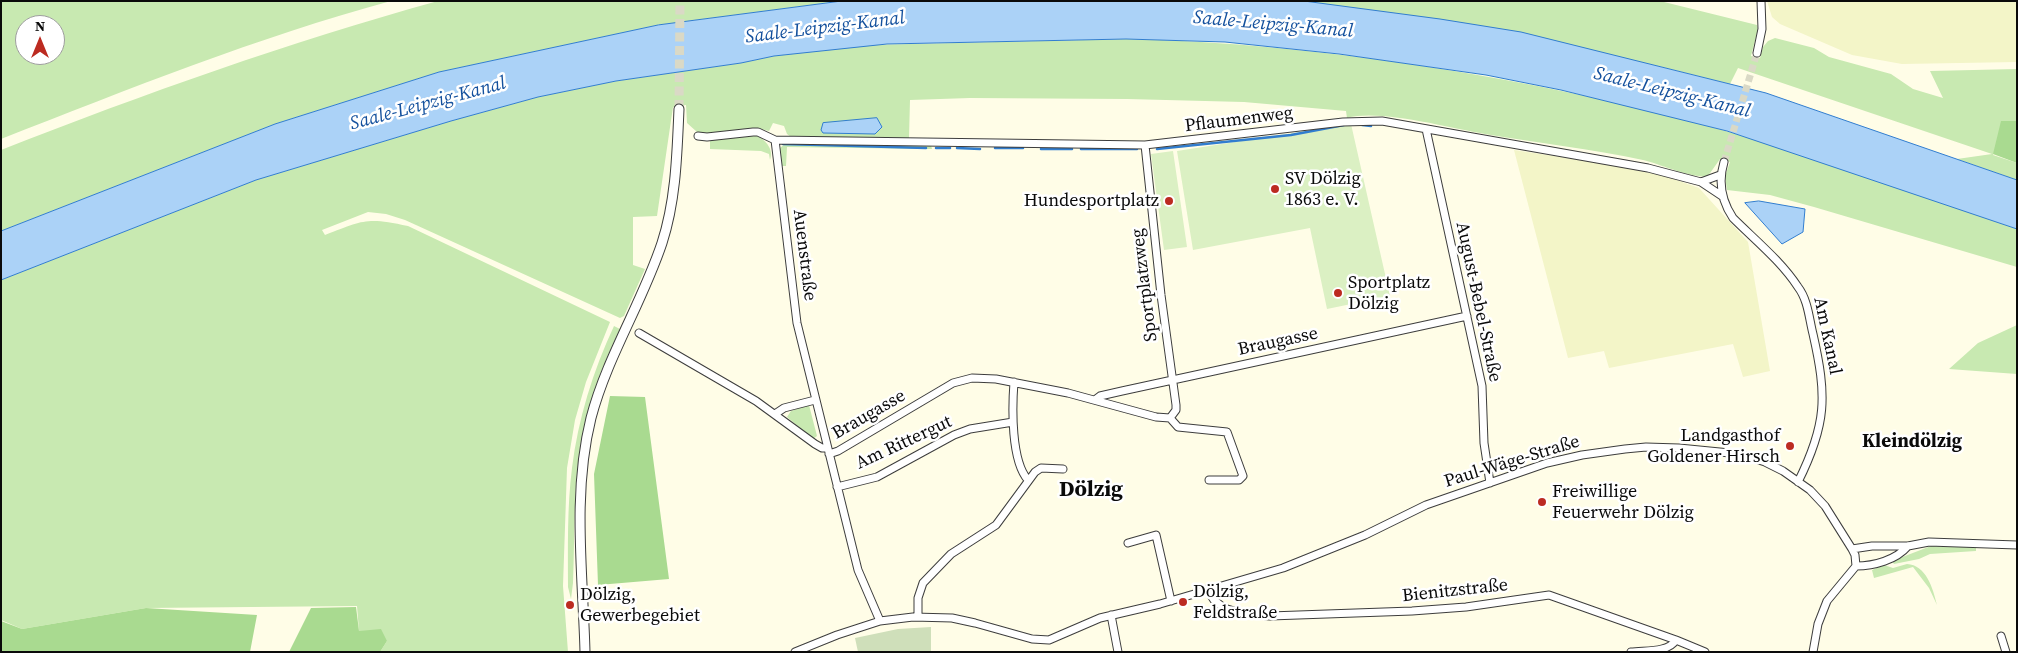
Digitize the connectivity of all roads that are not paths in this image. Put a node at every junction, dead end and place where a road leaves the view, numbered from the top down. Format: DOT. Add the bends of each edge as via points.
graph roads {
  1 [pos="1761,1"];
  2 [pos="1757,53"];
  3 [pos="679,109"];
  4 [pos="1426,129"];
  5 [pos="698,136"];
  6 [pos="774,140"];
  7 [pos="1145,146"];
  8 [pos="1724,162"];
  9 [pos="1720,176"];
  10 [pos="1701,182"];
  11 [pos="1722,196"];
  12 [pos="1467,316"];
  13 [pos="639,333"];
  14 [pos="1172,380"];
  15 [pos="1014,382"];
  16 [pos="1096,399"];
  17 [pos="815,400"];
  18 [pos="775,414"];
  19 [pos="1170,418"];
  20 [pos="1014,422"];
  21 [pos="828,451"];
  22 [pos="1063,469"];
  23 [pos="1028,480"];
  24 [pos="1209,480"];
  25 [pos="1798,482"];
  26 [pos="1490,483"];
  27 [pos="837,488"];
  28 [pos="1128,543"];
  29 [pos="2017,545"];
  30 [pos="1908,546"];
  31 [pos="1852,549"];
  32 [pos="1856,566"];
  33 [pos="1207,589"];
  34 [pos="1171,600"];
  35 [pos="1111,615"];
  36 [pos="918,617"];
  37 [pos="880,621"];
  38 [pos="2001,636"];
  39 [pos="1676,640"];
  40 [pos="585,652"];
  41 [pos="795,652"];
  42 [pos="1118,652"];
  43 [pos="1631,652"];
  44 [pos="1705,652"];
  45 [pos="1813,652"];
  46 [pos="2006,652"];
  1 -- 2 [label="street" via="1762,29"];
  3 -- 40 [label="street" via="671,211 648,279 604,376 586,442 580,537"];
  4 -- 7 [label="street, Pflaumenweg" via="1382,121 1353,121"];
  4 -- 10 [label="street, Pflaumenweg" via="1648,168"];
  4 -- 12 [label="street, August-Bebel-Straße"];
  5 -- 6 [label="street" via="758,132"];
  6 -- 7 [label="street, Pflaumenweg"];
  6 -- 17 [label="street, Auenstraße" via="797,323"];
  7 -- 14 [label="street, Sportplatzweg"];
  8 -- 9 [label="street, Am Kanal"];
  9 -- 10 [label="street"];
  9 -- 11 [label="street, Am Kanal"];
  10 -- 11 [label="street, Pflaumenweg"];
  11 -- 25 [label="street, Am Kanal" via="1733,218 1798,286 1807,306 1823,404 1818,436"];
  12 -- 14 [label="street, Braugasse"];
  12 -- 26 [label="street, August-Bebel-Straße" via="1482,386 1484,443"];
  13 -- 18 [label="street"];
  14 -- 16 [label="street, Braugasse"];
  14 -- 19 [label="street, Sportplatzweg" via="1176,410"];
  15 -- 16 [label="street, Braugasse"];
  15 -- 20 [label="street"];
  15 -- 21 [label="street, Braugasse" via="979,378 953,383 838,451"];
  16 -- 19 [label="street, Braugasse" via="1156,417"];
  17 -- 18 [label="street" via="784,408"];
  17 -- 21 [label="street, Auenstraße"];
  18 -- 21 [label="street"];
  19 -- 24 [label="street" via="1178,427 1227,432 1243,476 1239,480"];
  20 -- 23 [label="street" via="1017,460"];
  20 -- 27 [label="street, Am Rittergut" via="970,429 877,477"];
  21 -- 27 [label="street, Auenstraße"];
  22 -- 23 [label="street" via="1041,468"];
  23 -- 36 [label="street" via="996,525 951,554 923,583 918,598"];
  25 -- 26 [label="street, Paul-Wäge-Straße" via="1783,471 1747,456 1665,447 1582,455 1547,463"];
  25 -- 31 [label="street, Paul-Wäge-Straße" via="1826,506"];
  26 -- 33 [label="street, Paul-Wäge-Straße" via="1426,505 1290,566"];
  27 -- 37 [label="street, Auenstraße" via="858,570"];
  28 -- 34 [label="street" via="1156,535"];
  29 -- 30 [label="street" via="1929,542"];
  30 -- 31 [label="street"];
  30 -- 32 [label="street" via="1902,553 1875,564"];
  31 -- 32 [label="street, Paul-Wäge-Straße"];
  32 -- 45 [label="street" via="1827,600"];
  33 -- 34 [label="street, Paul-Wäge-Straße"];
  33 -- 39 [label="street, Bienitzstraße" via="1224,608 1270,616 1421,611 1549,595"];
  34 -- 35 [label="street, Paul-Wäge-Straße"];
  35 -- 36 [label="street, Paul-Wäge-Straße" via="1044,640 963,620"];
  35 -- 42 [label="street"];
  36 -- 37 [label="street, Paul-Wäge-Straße"];
  37 -- 41 [label="street, Paul-Wäge-Straße"];
  38 -- 46 [label="street"];
  39 -- 43 [label="street" via="1665,648"];
  39 -- 44 [label="street, Bienitzstraße"];
}
